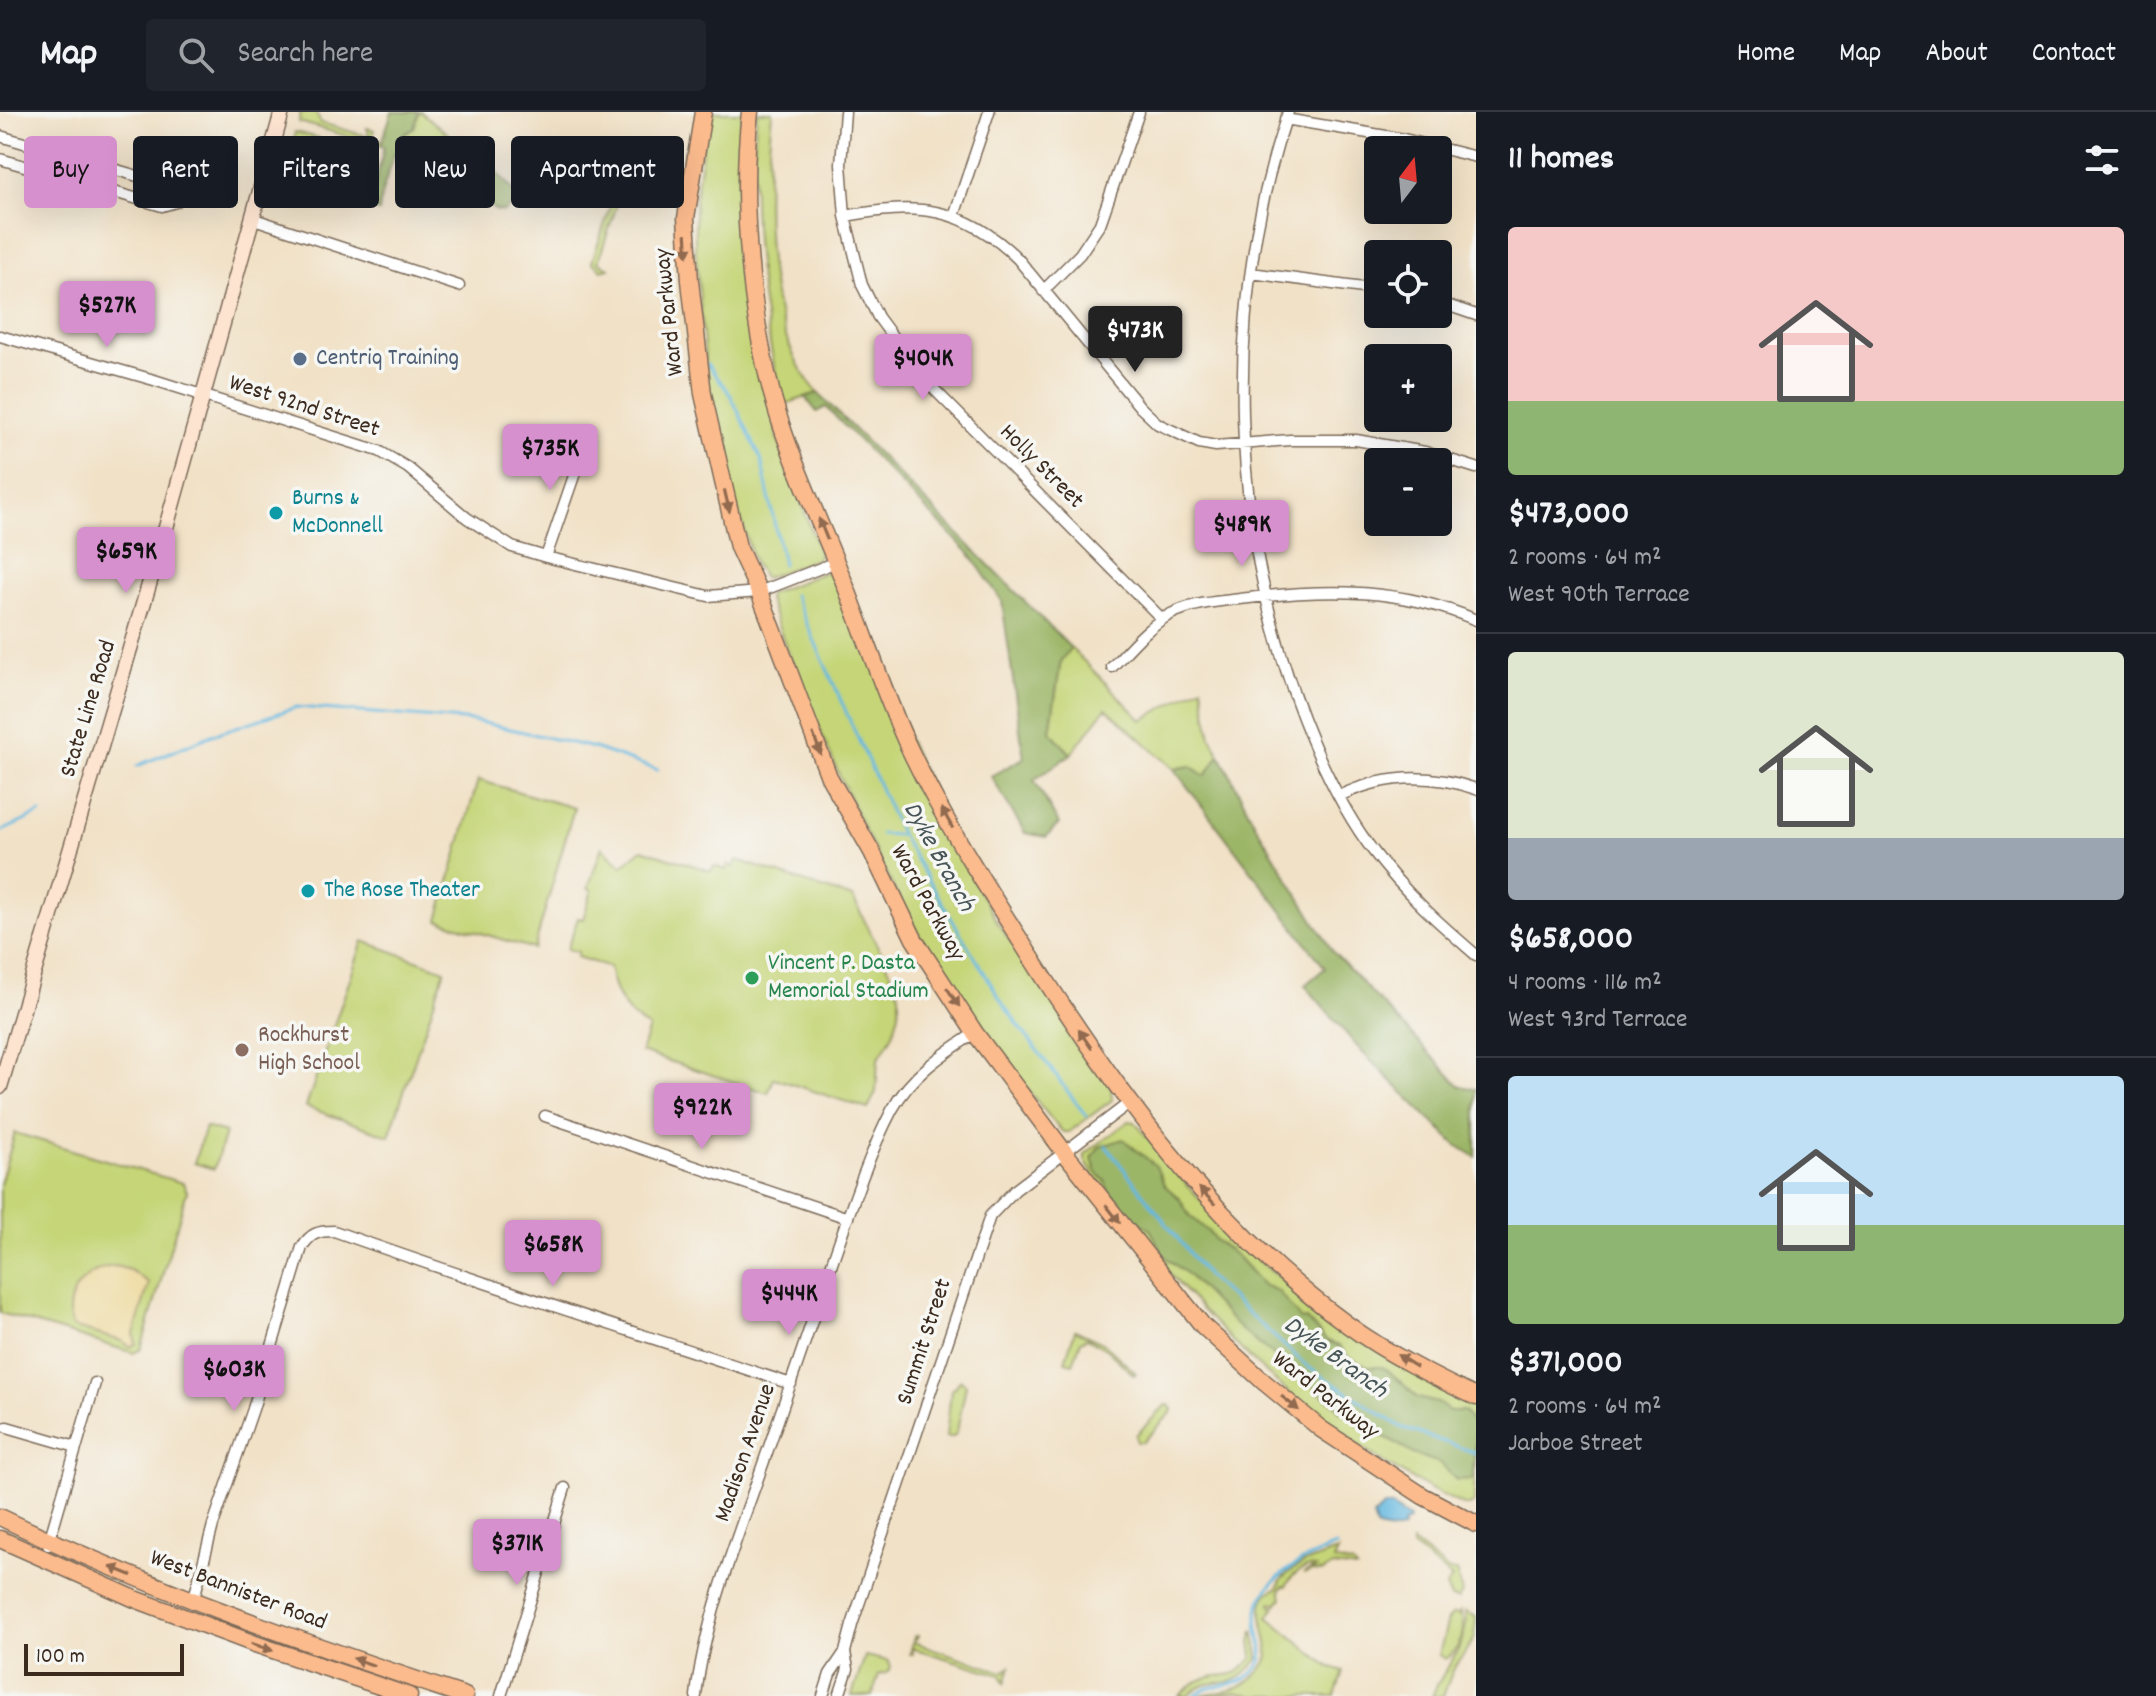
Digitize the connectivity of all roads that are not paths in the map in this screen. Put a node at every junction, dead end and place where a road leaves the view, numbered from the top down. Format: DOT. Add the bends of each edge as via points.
graph roads {
  1 [pos="282,112"];
  2 [pos="703,112"];
  3 [pos="750,112"];
  4 [pos="845,112"];
  5 [pos="989,112"];
  6 [pos="1139,112"];
  7 [pos="1287,116"];
  8 [pos="0,136"];
  9 [pos="1476,157"];
  10 [pos="0,159"];
  11 [pos="845,216"];
  12 [pos="954,216"];
  13 [pos="254,219"];
  14 [pos="1251,273"];
  15 [pos="459,286"];
  16 [pos="1364,288"];
  17 [pos="1043,291"];
  18 [pos="1452,307"];
  19 [pos="1476,315"];
  20 [pos="0,336"];
  21 [pos="203,396"];
  22 [pos="587,438"];
  23 [pos="1244,443"];
  24 [pos="1476,468"];
  25 [pos="546,557"];
  26 [pos="836,562"];
  27 [pos="759,592"];
  28 [pos="1265,596"];
  29 [pos="1162,619"];
  30 [pos="1476,620"];
  31 [pos="1112,667"];
  32 [pos="1476,789"];
  33 [pos="1339,796"];
  34 [pos="1476,955"];
  35 [pos="975,1033"];
  36 [pos="0,1087"];
  37 [pos="1129,1103"];
  38 [pos="545,1116"];
  39 [pos="1065,1153"];
  40 [pos="848,1218"];
  41 [pos="95,1383"];
  42 [pos="791,1384"];
  43 [pos="1476,1397"];
  44 [pos="7,1427"];
  45 [pos="76,1447"];
  46 [pos="565,1488"];
  47 [pos="0,1517"];
  48 [pos="1476,1524"];
  49 [pos="0,1539"];
  50 [pos="50,1541"];
  51 [pos="42,1558"];
  52 [pos="194,1601"];
  53 [pos="189,1620"];
  54 [pos="845,1652"];
  55 [pos="409,1696"];
  56 [pos="462,1696"];
  57 [pos="501,1696"];
  58 [pos="696,1696"];
  59 [pos="823,1696"];
  60 [pos="839,1696"];
  1 -- 13 [label="main road, State Line Road"];
  2 -- 27 [label="main road, Ward Parkway, one-way" via="686,218 693,318 703,394 738,547"];
  26 -- 3 [label="main road, one-way" via="783,432 762,347 749,256"];
  4 -- 11 [label="street, Holly Street"];
  5 -- 12 [label="street"];
  6 -- 17 [label="street" via="1100,224 1080,254"];
  7 -- 9 [label="street"];
  7 -- 14 [label="street" via="1266,183"];
  8 -- 10 [label="street" via="168,182 178,194 176,202 162,206"];
  11 -- 12 [label="street" via="891,207"];
  11 -- 29 [label="street, Holly Street" via="862,285 878,317 923,378"];
  12 -- 17 [label="street" via="1000,241"];
  13 -- 15 [label="street"];
  13 -- 21 [label="main road, State Line Road"];
  14 -- 16 [label="street"];
  14 -- 23 [label="street" via="1243,369"];
  17 -- 23 [label="street" via="1158,424 1199,443"];
  18 -- 19 [label="street"];
  20 -- 21 [label="street, West 92nd Street"];
  21 -- 25 [label="street, West 92nd Street" via="379,451 512,547"];
  21 -- 36 [label="main road, State Line Road"];
  22 -- 25 [label="street"];
  23 -- 24 [label="street" via="1356,440"];
  23 -- 28 [label="street"];
  25 -- 27 [label="street, West 92nd Street" via="708,596"];
  26 -- 27 [label="street, West 92nd Street"];
  37 -- 26 [label="main road, one-way" via="977,872 910,750"];
  27 -- 35 [label="main road, Ward Parkway, one-way" via="829,777 914,939"];
  28 -- 29 [label="street" via="1188,607"];
  28 -- 30 [label="street" via="1334,590 1386,594 1433,603"];
  28 -- 33 [label="street" via="1286,674"];
  29 -- 31 [label="street"];
  32 -- 33 [label="street" via="1415,778 1385,780"];
  33 -- 34 [label="street" via="1399,882"];
  35 -- 39 [label="main road, Ward Parkway"];
  35 -- 40 [label="street, Madison Avenue" via="928,1065 907,1087"];
  37 -- 39 [label="street, Summit Street"];
  43 -- 37 [label="main road, one-way" via="1427,1374 1349,1325 1259,1252 1171,1158"];
  38 -- 40 [label="street"];
  39 -- 48 [label="main road, Ward Parkway, one-way" via="1203,1326 1264,1382 1321,1429"];
  39 -- 54 [label="street, Summit Street" via="1003,1200 984,1229"];
  40 -- 42 [label="street, Madison Avenue"];
  41 -- 45 [label="street"];
  42 -- 52 [label="street" via="334,1231 316,1232 302,1247 213,1525"];
  42 -- 58 [label="street, Madison Avenue" via="705,1642"];
  44 -- 45 [label="street"];
  45 -- 50 [label="street"];
  46 -- 57 [label="street"];
  47 -- 50 [label="main road, West Bannister Road"];
  49 -- 51 [label="main road, West Bannister Road"];
  50 -- 51 [label="street"];
  52 -- 50 [label="main road, West Bannister Road, one-way"];
  51 -- 53 [label="main road, West Bannister Road"];
  52 -- 53 [label="street"];
  56 -- 52 [label="main road, West Bannister Road, one-way"];
  53 -- 55 [label="main road, West Bannister Road, one-way"];
  54 -- 59 [label="street, Summit Street"];
  54 -- 60 [label="street, Summit Street" via="848,1669"];
}
